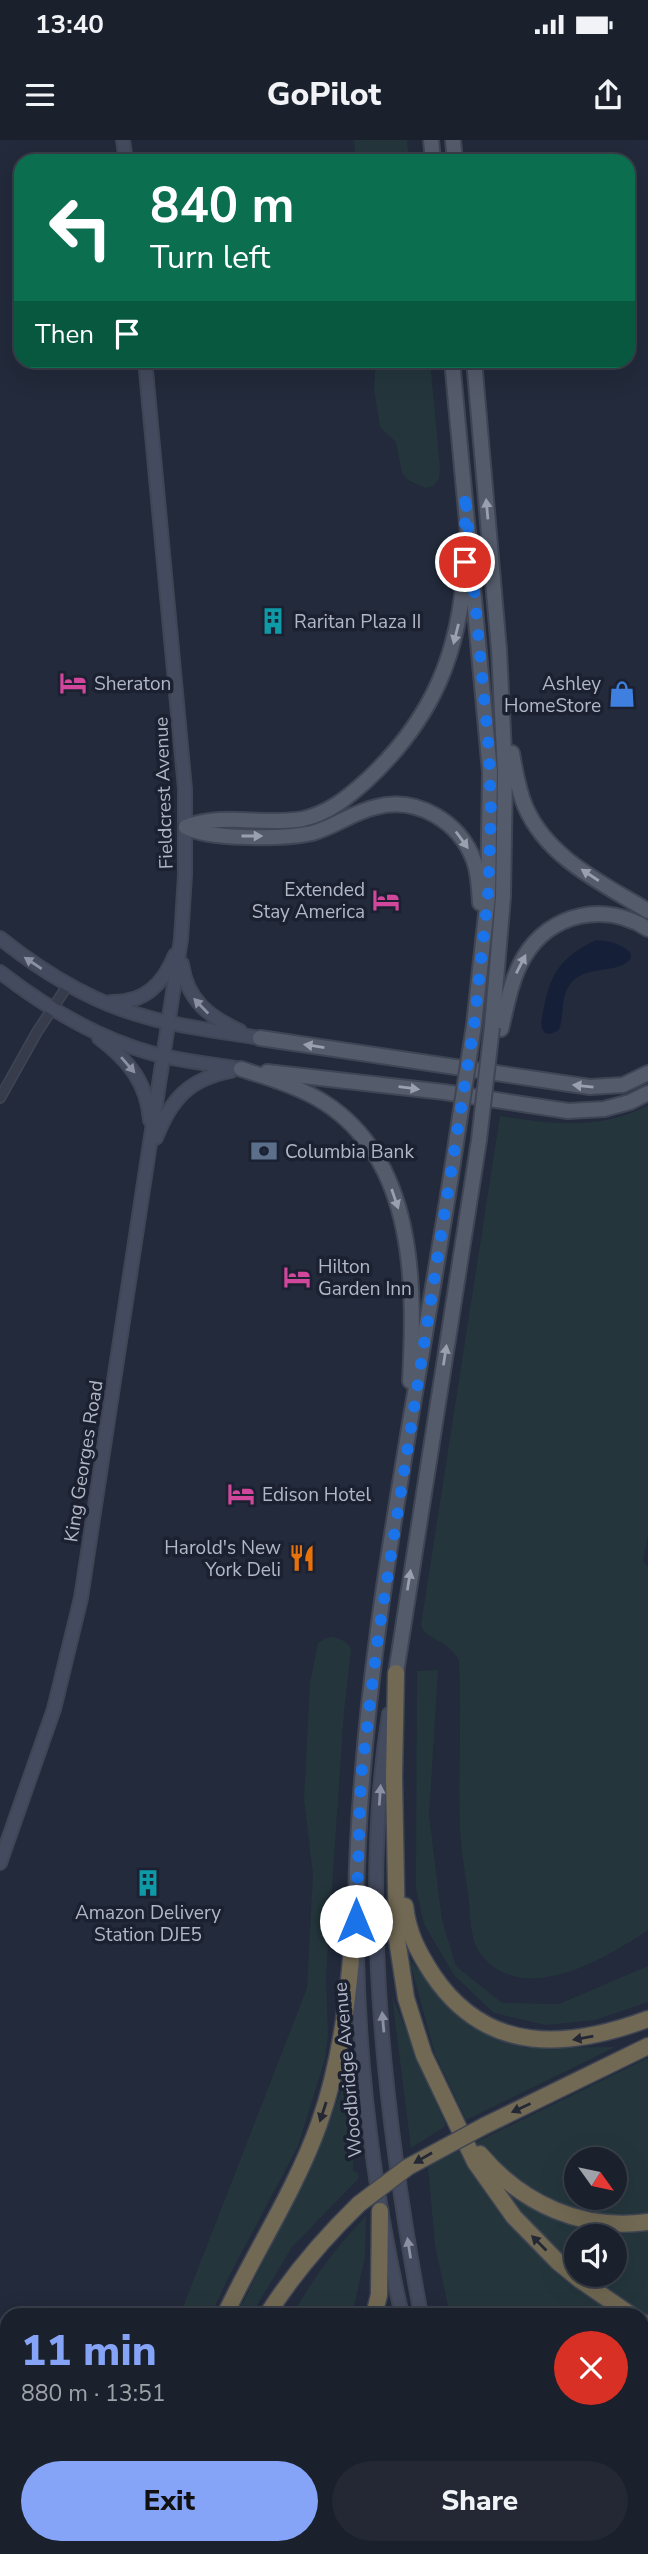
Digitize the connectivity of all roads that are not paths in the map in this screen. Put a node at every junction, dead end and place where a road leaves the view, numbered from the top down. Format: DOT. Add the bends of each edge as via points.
graph roads {
  1 [pos="146,368"];
  2 [pos="454,368"];
  3 [pos="475,368"];
  4 [pos="465,493"];
  5 [pos="499,650"];
  6 [pos="186,827"];
  7 [pos="648,911"];
  8 [pos="648,929"];
  9 [pos="0,938"];
  10 [pos="181,939"];
  11 [pos="0,972"];
  12 [pos="68,985"];
  13 [pos="101,1001"];
  14 [pos="52,1008"];
  15 [pos="76,1021"];
  16 [pos="170,1023"];
  17 [pos="474,1025"];
  18 [pos="496,1028"];
  19 [pos="260,1038"];
  20 [pos="164,1056"];
  21 [pos="241,1069"];
  22 [pos="648,1073"];
  23 [pos="648,1093"];
  24 [pos="0,1098"];
  25 [pos="151,1140"];
  26 [pos="147,1166"];
  27 [pos="401,1480"];
  28 [pos="396,1673"];
  29 [pos="394,1828"];
  30 [pos="0,1863"];
  31 [pos="356,1900"];
  32 [pos="648,2019"];
  33 [pos="648,2046"];
  34 [pos="450,2112"];
  35 [pos="380,2211"];
  36 [pos="648,2222"];
  37 [pos="312,2253"];
  38 [pos="229,2308"];
  39 [pos="271,2308"];
  40 [pos="279,2308"];
  41 [pos="376,2308"];
  42 [pos="401,2308"];
  43 [pos="420,2308"];
  44 [pos="621,2308"];
  1 -- 6 [label="main road, Fieldcrest Avenue" via="181,723"];
  2 -- 4 [label="main road, Woodbridge Avenue"];
  5 -- 3 [label="main road, Woodbridge Avenue, one-way"];
  4 -- 6 [label="main road, one-way" via="464,575 456,635 434,694 400,746 343,801 320,814 293,820 207,821"];
  4 -- 17 [label="main road, Woodbridge Avenue" via="491,813 488,906"];
  7 -- 5 [label="main road, one-way" via="568,860 530,817 517,780"];
  5 -- 18 [label="main road, Woodbridge Avenue" via="505,856"];
  6 -- 10 [label="main road, Fieldcrest Avenue"];
  6 -- 17 [label="main road, one-way" via="214,836 296,835 392,804 439,817 466,846 478,881 480,937"];
  18 -- 8 [label="main road, one-way" via="523,959 554,927 576,916 601,914"];
  12 -- 9 [label="main road, one-way"];
  10 -- 13 [label="main road" via="167,972 152,991 128,1002"];
  10 -- 16 [label="main road, Fieldcrest Avenue"];
  19 -- 10 [label="main road, one-way" via="218,1020 195,1000 183,970"];
  11 -- 14 [label="main road"];
  12 -- 13 [label="main road"];
  12 -- 14 [label="street"];
  13 -- 16 [label="main road"];
  14 -- 15 [label="main road"];
  14 -- 24 [label="street"];
  15 -- 20 [label="main road"];
  15 -- 25 [label="main road, one-way" via="114,1050 138,1077 149,1108"];
  16 -- 19 [label="main road"];
  16 -- 20 [label="main road, Fieldcrest Avenue"];
  17 -- 27 [label="main road, Woodbridge Avenue, bridge"];
  28 -- 18 [label="main road, Woodbridge Avenue, one-way, bridge"];
  22 -- 19 [label="main road, one-way" via="622,1085 590,1087"];
  20 -- 21 [label="main road"];
  20 -- 25 [label="main road, King Georges Road"];
  21 -- 23 [label="main road, one-way" via="568,1111 613,1108"];
  21 -- 26 [label="main road" via="211,1076 181,1093 157,1134"];
  21 -- 27 [label="main road, one-way" via="312,1096 339,1113 368,1143 389,1181 405,1237 412,1293"];
  25 -- 26 [label="main road, King Georges Road"];
  26 -- 30 [label="main road, King Georges Road" via="75,1629 51,1717"];
  27 -- 31 [label="main road, Woodbridge Avenue" via="361,1778"];
  28 -- 29 [label="highway"];
  43 -- 28 [label="main road, Woodbridge Avenue, one-way" via="394,2144 379,1956 377,1838"];
  32 -- 29 [label="highway, one-way" via="604,2034 542,2040 497,2029 464,2009 449,1996 415,1948 407,1924"];
  29 -- 34 [label="highway" via="397,1939 406,1998 424,2055"];
  31 -- 35 [label="main road, Woodbridge Avenue" via="365,2083"];
  31 -- 38 [label="highway, one-way" via="348,2007 329,2095 303,2163"];
  33 -- 37 [label="highway, one-way, bridge" via="408,2167 359,2204"];
  34 -- 36 [label="highway" via="492,2168 532,2200 593,2222"];
  44 -- 34 [label="highway, one-way" via="573,2274 521,2224 475,2162"];
  35 -- 41 [label="highway"];
  35 -- 42 [label="main road, Woodbridge Avenue"];
  37 -- 39 [label="highway"];
  37 -- 40 [label="highway"];
}
